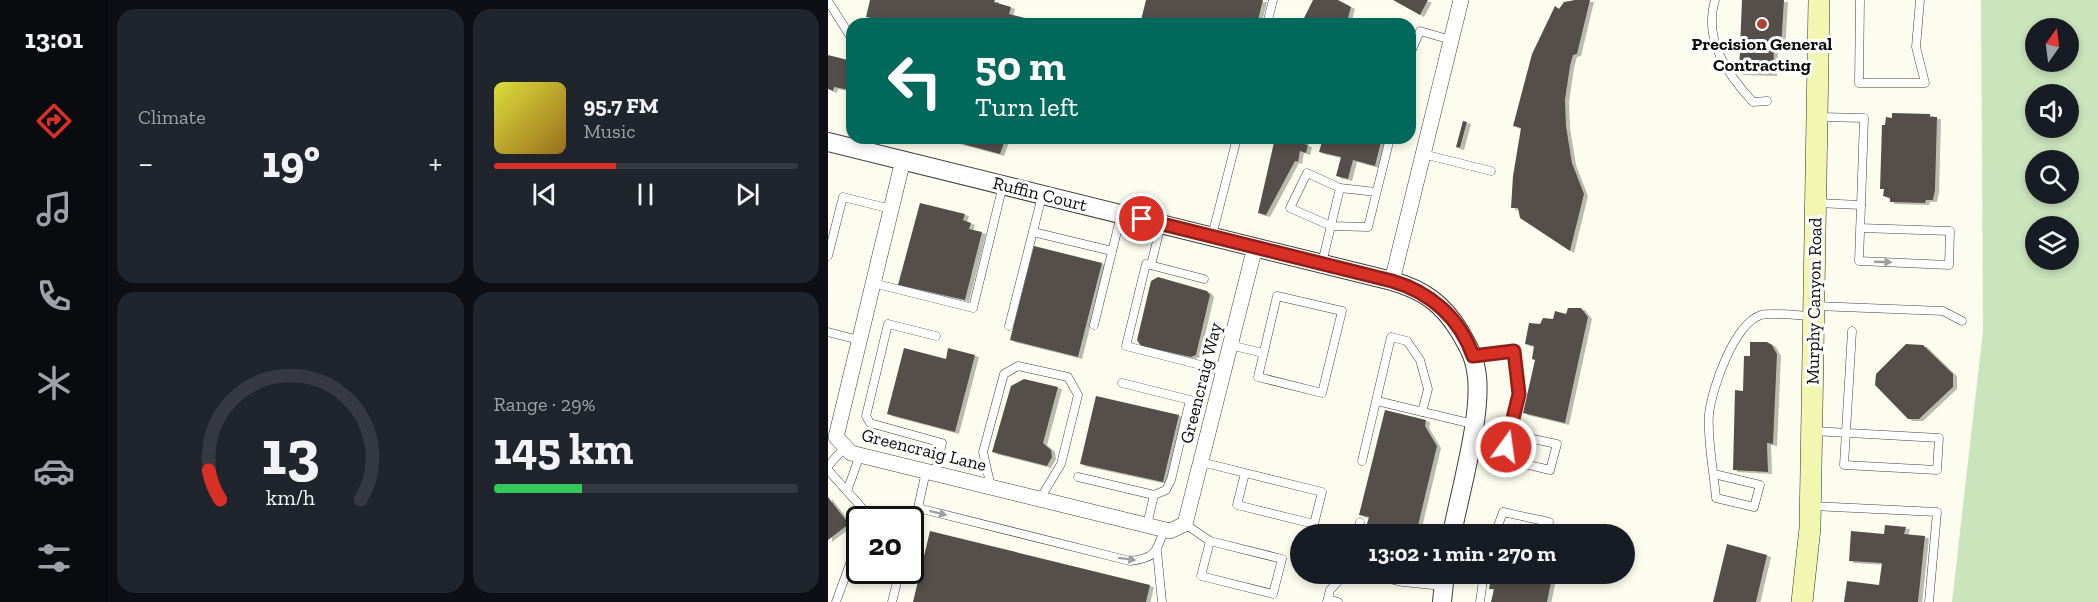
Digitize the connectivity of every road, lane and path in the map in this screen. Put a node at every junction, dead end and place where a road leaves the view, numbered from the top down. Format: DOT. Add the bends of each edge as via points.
graph roads {
  1 [pos="1273,0"];
  2 [pos="1461,0"];
  3 [pos="1715,0"];
  4 [pos="1819,0"];
  5 [pos="1860,0"];
  6 [pos="1920,0"];
  7 [pos="828,1"];
  8 [pos="1268,18"];
  9 [pos="846,30"];
  10 [pos="1416,40"];
  11 [pos="1451,40"];
  12 [pos="1767,101"];
  13 [pos="1818,117"];
  14 [pos="828,142"];
  15 [pos="846,143"];
  16 [pos="1236,144"];
  17 [pos="1389,144"];
  18 [pos="868,145"];
  19 [pos="1423,154"];
  20 [pos="903,160"];
  21 [pos="1491,171"];
  22 [pos="1003,185"];
  23 [pos="1340,188"];
  24 [pos="1377,192"];
  25 [pos="1043,195"];
  26 [pos="1816,203"];
  27 [pos="1861,205"];
  28 [pos="891,209"];
  29 [pos="1122,214"];
  30 [pos="1161,224"];
  31 [pos="1331,226"];
  32 [pos="1860,228"];
  33 [pos="1033,232"];
  34 [pos="1212,236"];
  35 [pos="1256,246"];
  36 [pos="1112,251"];
  37 [pos="828,253"];
  38 [pos="1322,263"];
  39 [pos="1151,265"];
  40 [pos="1204,279"];
  41 [pos="1392,281"];
  42 [pos="873,283"];
  43 [pos="1814,311"];
  44 [pos="1962,321"];
  45 [pos="1094,325"];
  46 [pos="1009,326"];
  47 [pos="1852,331"];
  48 [pos="828,332"];
  49 [pos="936,336"];
  50 [pos="860,340"];
  51 [pos="1230,345"];
  52 [pos="1263,353"];
  53 [pos="1473,356"];
  54 [pos="1224,371"];
  55 [pos="1122,384"];
  56 [pos="1377,401"];
  57 [pos="1422,412"];
  58 [pos="1473,424"];
  59 [pos="1812,431"];
  60 [pos="1846,433"];
  61 [pos="1509,434"];
  62 [pos="836,440"];
  63 [pos="860,455"];
  64 [pos="1201,462"];
  65 [pos="1362,462"];
  66 [pos="828,468"];
  67 [pos="931,472"];
  68 [pos="1245,473"];
  69 [pos="1714,474"];
  70 [pos="1078,477"];
  71 [pos="992,487"];
  72 [pos="847,491"];
  73 [pos="1154,495"];
  74 [pos="1040,499"];
  75 [pos="860,506"];
  76 [pos="919,506"];
  77 [pos="1811,506"];
  78 [pos="924,510"];
  79 [pos="1549,522"];
  80 [pos="1454,524"];
  81 [pos="1499,524"];
  82 [pos="1147,525"];
  83 [pos="1183,526"];
  84 [pos="1164,530"];
  85 [pos="1210,541"];
  86 [pos="1157,551"];
  87 [pos="846,574"];
  88 [pos="896,584"];
  89 [pos="1336,584"];
  90 [pos="1419,584"];
  91 [pos="1482,584"];
  92 [pos="1443,587"];
  93 [pos="1327,601"];
  94 [pos="836,602"];
  95 [pos="892,602"];
  96 [pos="1162,602"];
  97 [pos="1338,602"];
  98 [pos="1480,602"];
  99 [pos="1802,602"];
  100 [pos="1929,602"];
  1 -- 8 [label="lane"];
  2 -- 11 [label="street"];
  3 -- 12 [label="lane" via="1712,27 1724,64 1753,102"];
  4 -- 13 [label="main road, Murphy Canyon Road"];
  5 -- 6 [label="lane" via="1859,83 1925,83 1916,47"];
  7 -- 9 [label="lane"];
  10 -- 11 [label="lane" via="1420,31"];
  11 -- 19 [label="street"];
  13 -- 26 [label="main road, Murphy Canyon Road"];
  13 -- 27 [label="lane" via="1864,118"];
  14 -- 15 [label="street, Ruffin Court"];
  16 -- 34 [label="lane"];
  17 -- 24 [label="lane"];
  18 -- 20 [label="street, Ruffin Court"];
  19 -- 21 [label="lane"];
  19 -- 41 [label="street"];
  20 -- 22 [label="street, Ruffin Court"];
  20 -- 28 [label="street, Greencraig Lane"];
  22 -- 25 [label="street, Ruffin Court"];
  22 -- 42 [label="lane" via="974,308"];
  23 -- 24 [label="lane"];
  23 -- 31 [label="lane"];
  23 -- 31 [label="lane" via="1307,173 1290,208"];
  24 -- 31 [label="lane" via="1368,227"];
  25 -- 29 [label="street, Ruffin Court"];
  25 -- 33 [label="lane"];
  26 -- 27 [label="lane"];
  26 -- 43 [label="main road, Murphy Canyon Road"];
  27 -- 32 [label="lane"];
  28 -- 37 [label="lane" via="843,197"];
  28 -- 42 [label="street, Greencraig Lane"];
  29 -- 30 [label="street, Ruffin Court"];
  29 -- 36 [label="lane"];
  30 -- 34 [label="street, Ruffin Court"];
  30 -- 39 [label="lane"];
  31 -- 38 [label="lane"];
  32 -- 32 [label="lane, one-way" via="1858,261 1949,265 1950,231"];
  33 -- 36 [label="lane"];
  33 -- 46 [label="lane"];
  34 -- 35 [label="street, Ruffin Court"];
  35 -- 38 [label="street, Ruffin Court"];
  35 -- 51 [label="street, Greencraig Way"];
  36 -- 45 [label="lane"];
  38 -- 41 [label="street, Ruffin Court"];
  39 -- 40 [label="lane"];
  39 -- 54 [label="lane" via="1146,264 1126,346"];
  41 -- 53 [label="street, Ruffin Court" via="1409,286 1448,312"];
  42 -- 50 [label="street, Greencraig Lane"];
  43 -- 44 [label="lane" via="1943,311"];
  43 -- 59 [label="main road, Murphy Canyon Road"];
  43 -- 69 [label="lane" via="1761,315 1740,331 1726,356 1709,414"];
  47 -- 60 [label="lane"];
  48 -- 50 [label="lane"];
  49 -- 67 [label="lane" via="888,324 866,416 870,423 942,443"];
  50 -- 62 [label="street, Greencraig Lane"];
  51 -- 52 [label="lane"];
  51 -- 54 [label="street, Greencraig Way"];
  52 -- 52 [label="lane" via="1258,377 1322,393 1342,311 1277,296"];
  53 -- 58 [label="street" via="1478,400"];
  53 -- 61 [label="lane" via="1514,351 1519,394"];
  54 -- 64 [label="street, Greencraig Way"];
  55 -- 73 [label="lane" via="1190,400 1171,480 1166,490"];
  56 -- 57 [label="lane"];
  56 -- 57 [label="lane" via="1392,337 1407,341 1420,360 1428,389"];
  56 -- 65 [label="lane"];
  57 -- 58 [label="lane"];
  58 -- 80 [label="street"];
  59 -- 60 [label="lane"];
  59 -- 77 [label="main road, Murphy Canyon Road"];
  60 -- 60 [label="lane" via="1939,438 1937,470 1844,465"];
  61 -- 61 [label="lane" via="1503,459 1550,470 1557,444"];
  62 -- 63 [label="street, Greencraig Lane" via="851,453"];
  62 -- 66 [label="lane"];
  63 -- 67 [label="street, Greencraig Lane"];
  63 -- 72 [label="lane"];
  64 -- 68 [label="lane"];
  64 -- 83 [label="street, Greencraig Way"];
  66 -- 72 [label="lane"];
  67 -- 71 [label="street, Greencraig Lane"];
  67 -- 76 [label="lane"];
  68 -- 68 [label="lane" via="1322,492 1314,524 1237,505"];
  69 -- 69 [label="lane" via="1716,498 1754,507 1760,485"];
  70 -- 73 [label="lane"];
  71 -- 74 [label="street, Greencraig Lane"];
  71 -- 74 [label="lane" via="983,452 1004,374 1018,366 1068,377 1078,395 1061,464"];
  72 -- 75 [label="lane"];
  73 -- 82 [label="lane"];
  74 -- 82 [label="street, Greencraig Lane"];
  77 -- 99 [label="main road, Murphy Canyon Road"];
  77 -- 100 [label="lane" via="1937,512"];
  78 -- 86 [label="lane, one-way" via="1130,561 1146,559"];
  79 -- 81 [label="lane" via="1503,512"];
  82 -- 84 [label="street, Greencraig Lane"];
  83 -- 84 [label="street, Greencraig Lane"];
  83 -- 85 [label="lane"];
  84 -- 86 [label="lane"];
  85 -- 85 [label="lane" via="1282,560 1273,594 1201,576"];
  86 -- 96 [label="lane"];
  87 -- 94 [label="lane"];
  88 -- 95 [label="lane"];
  89 -- 93 [label="lane"];
  90 -- 92 [label="lane"];
  91 -- 98 [label="lane"];
  93 -- 97 [label="lane"];
}
